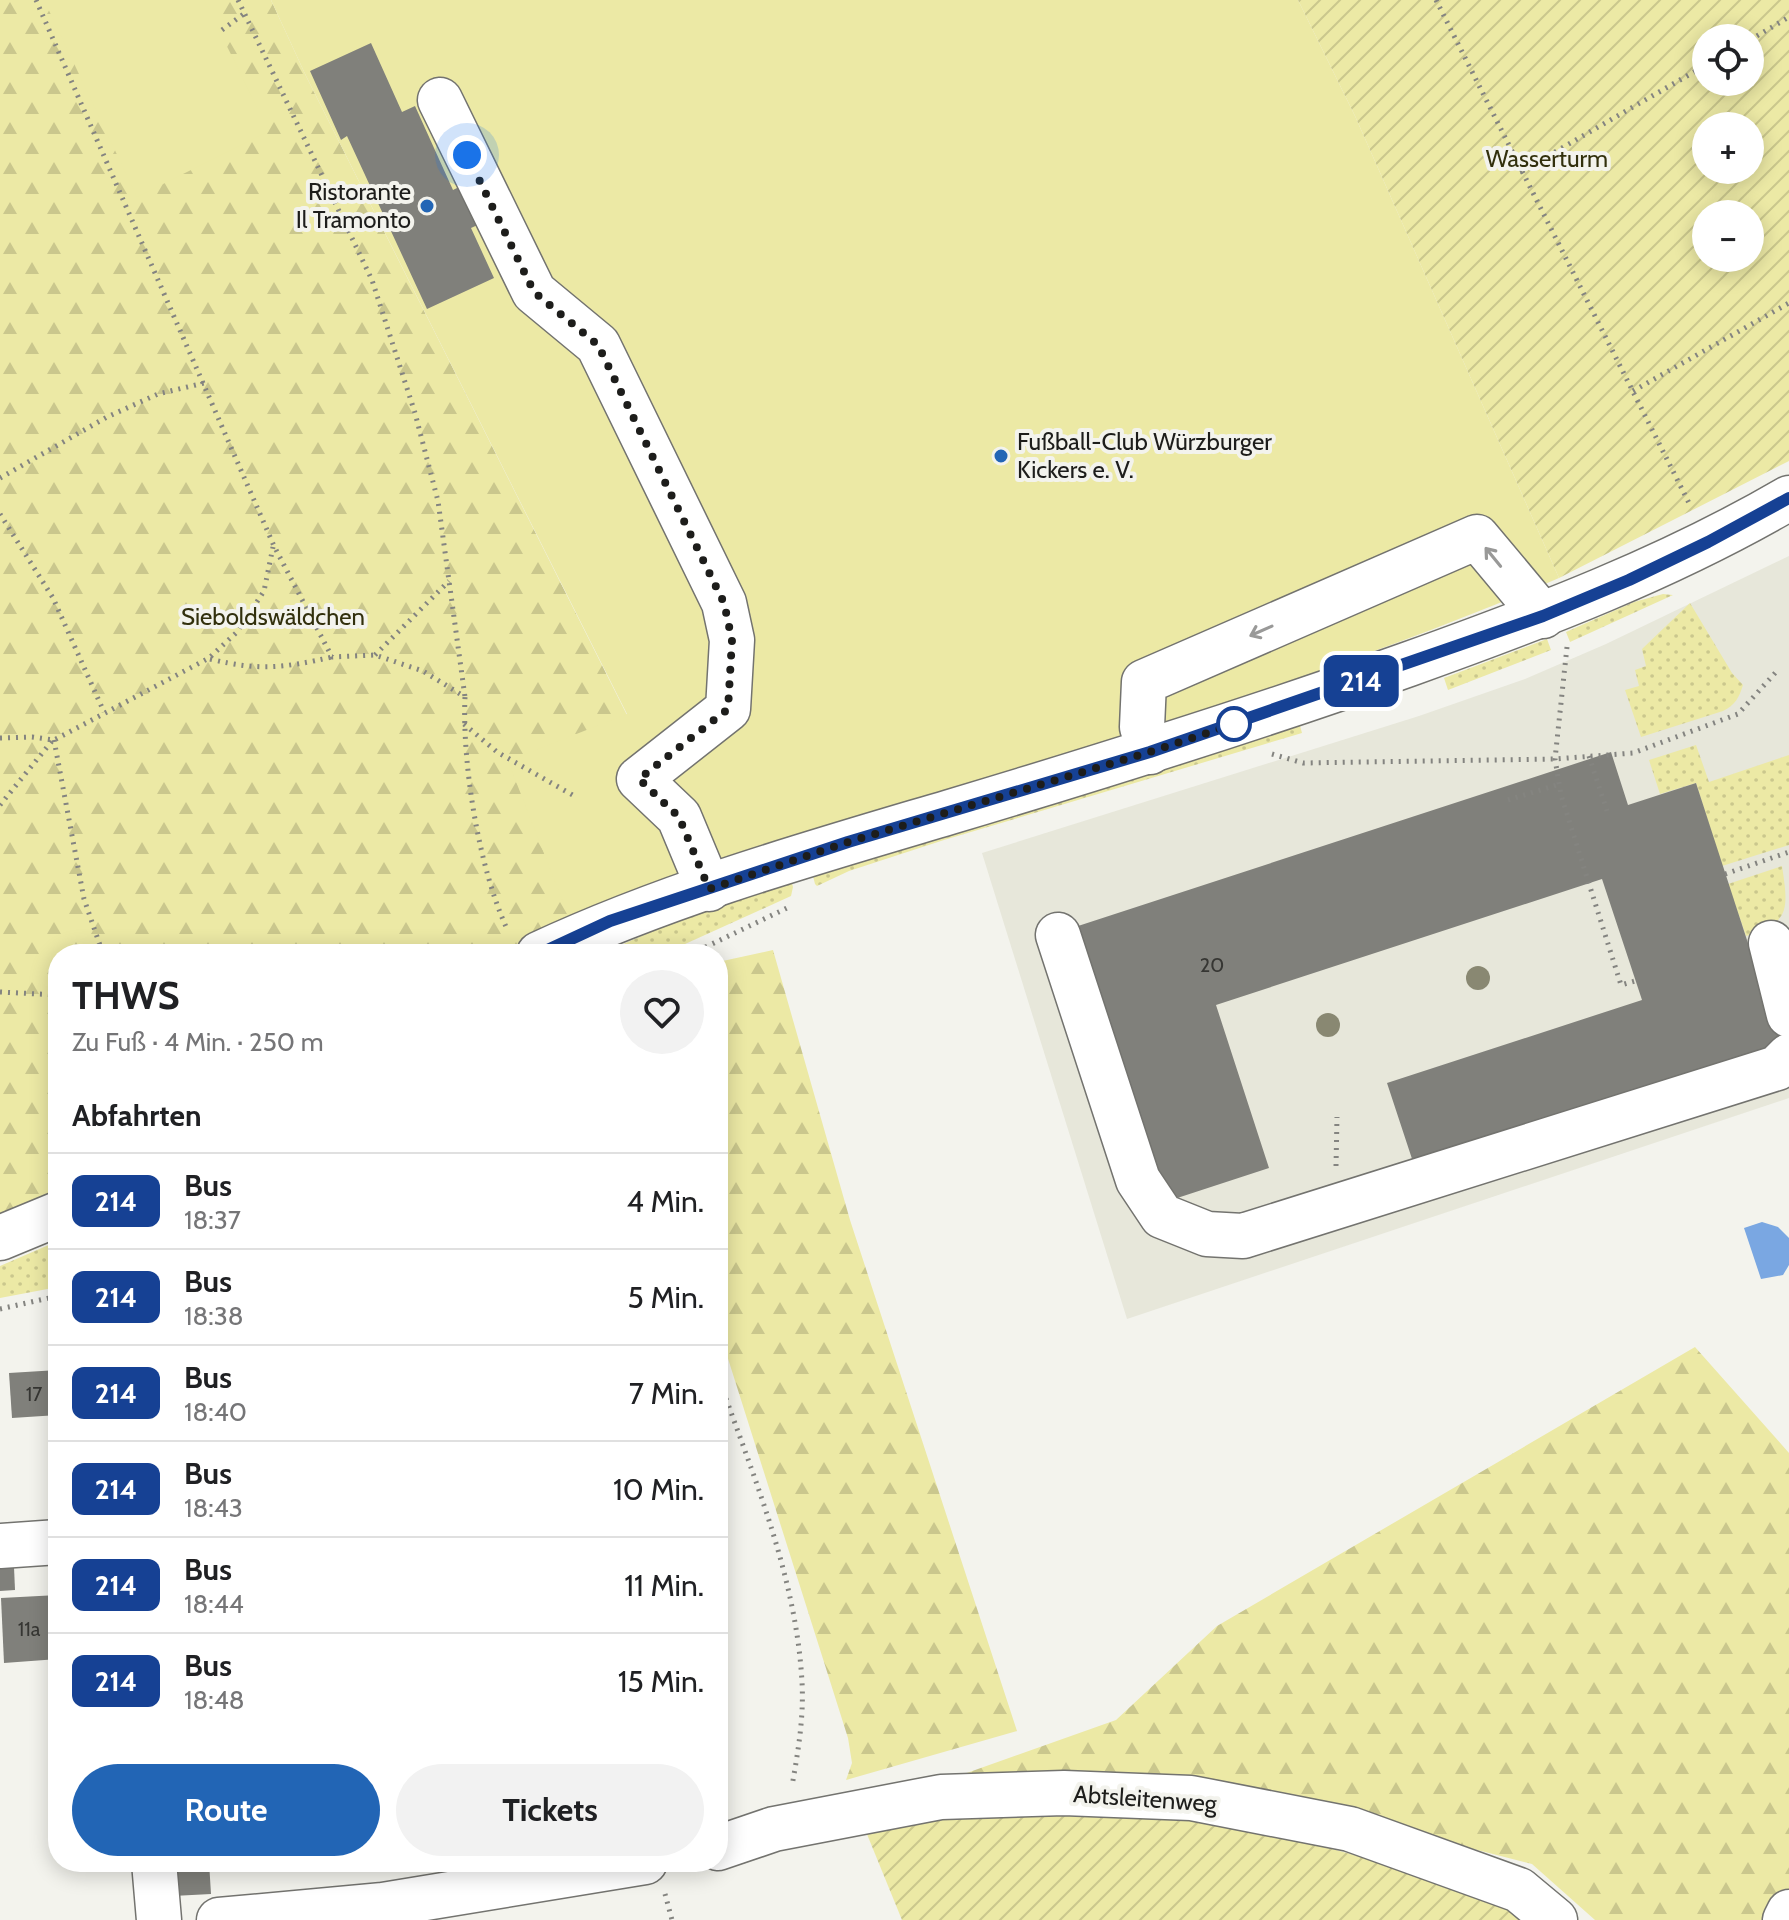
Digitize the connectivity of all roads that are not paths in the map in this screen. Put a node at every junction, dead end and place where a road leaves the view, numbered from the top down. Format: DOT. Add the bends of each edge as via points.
graph roads {
  1 [pos="440,100"];
  2 [pos="1789,498"];
  3 [pos="1555,632"];
  4 [pos="1150,752"];
  5 [pos="709,889"];
  6 [pos="1058,935"];
  7 [pos="1771,943"];
  8 [pos="524,944"];
  9 [pos="1789,1015"];
  10 [pos="1789,1056"];
  11 [pos="48,1218"];
  12 [pos="0,1238"];
  13 [pos="48,1543"];
  14 [pos="0,1546"];
  15 [pos="728,1845"];
  16 [pos="155,1872"];
  17 [pos="594,1872"];
  18 [pos="1789,1912"];
  19 [pos="386,1913"];
  20 [pos="159,1920"];
  21 [pos="219,1920"];
  22 [pos="1555,1920"];
  23 [pos="1785,1920"];
  1 -- 5 [label="street" via="534,292 598,345 724,603 732,640 728,709 639,779 679,817"];
  2 -- 3 [label="street" via="1629,580"];
  3 -- 4 [label="street"];
  3 -- 4 [label="street, one-way" via="1477,537 1144,682 1142,727"];
  4 -- 5 [label="street"];
  5 -- 8 [label="street"];
  6 -- 10 [label="street" via="1138,1180 1162,1216 1207,1234 1257,1232 1777,1068"];
  7 -- 9 [label="street"];
  11 -- 12 [label="street"];
  13 -- 14 [label="street"];
  15 -- 22 [label="street, Abtsleitenweg" via="774,1829 941,1797 1064,1793 1191,1798 1350,1829 1519,1890"];
  16 -- 20 [label="street"];
  17 -- 19 [label="street"];
  18 -- 23 [label="street"];
  19 -- 21 [label="street"];
}
